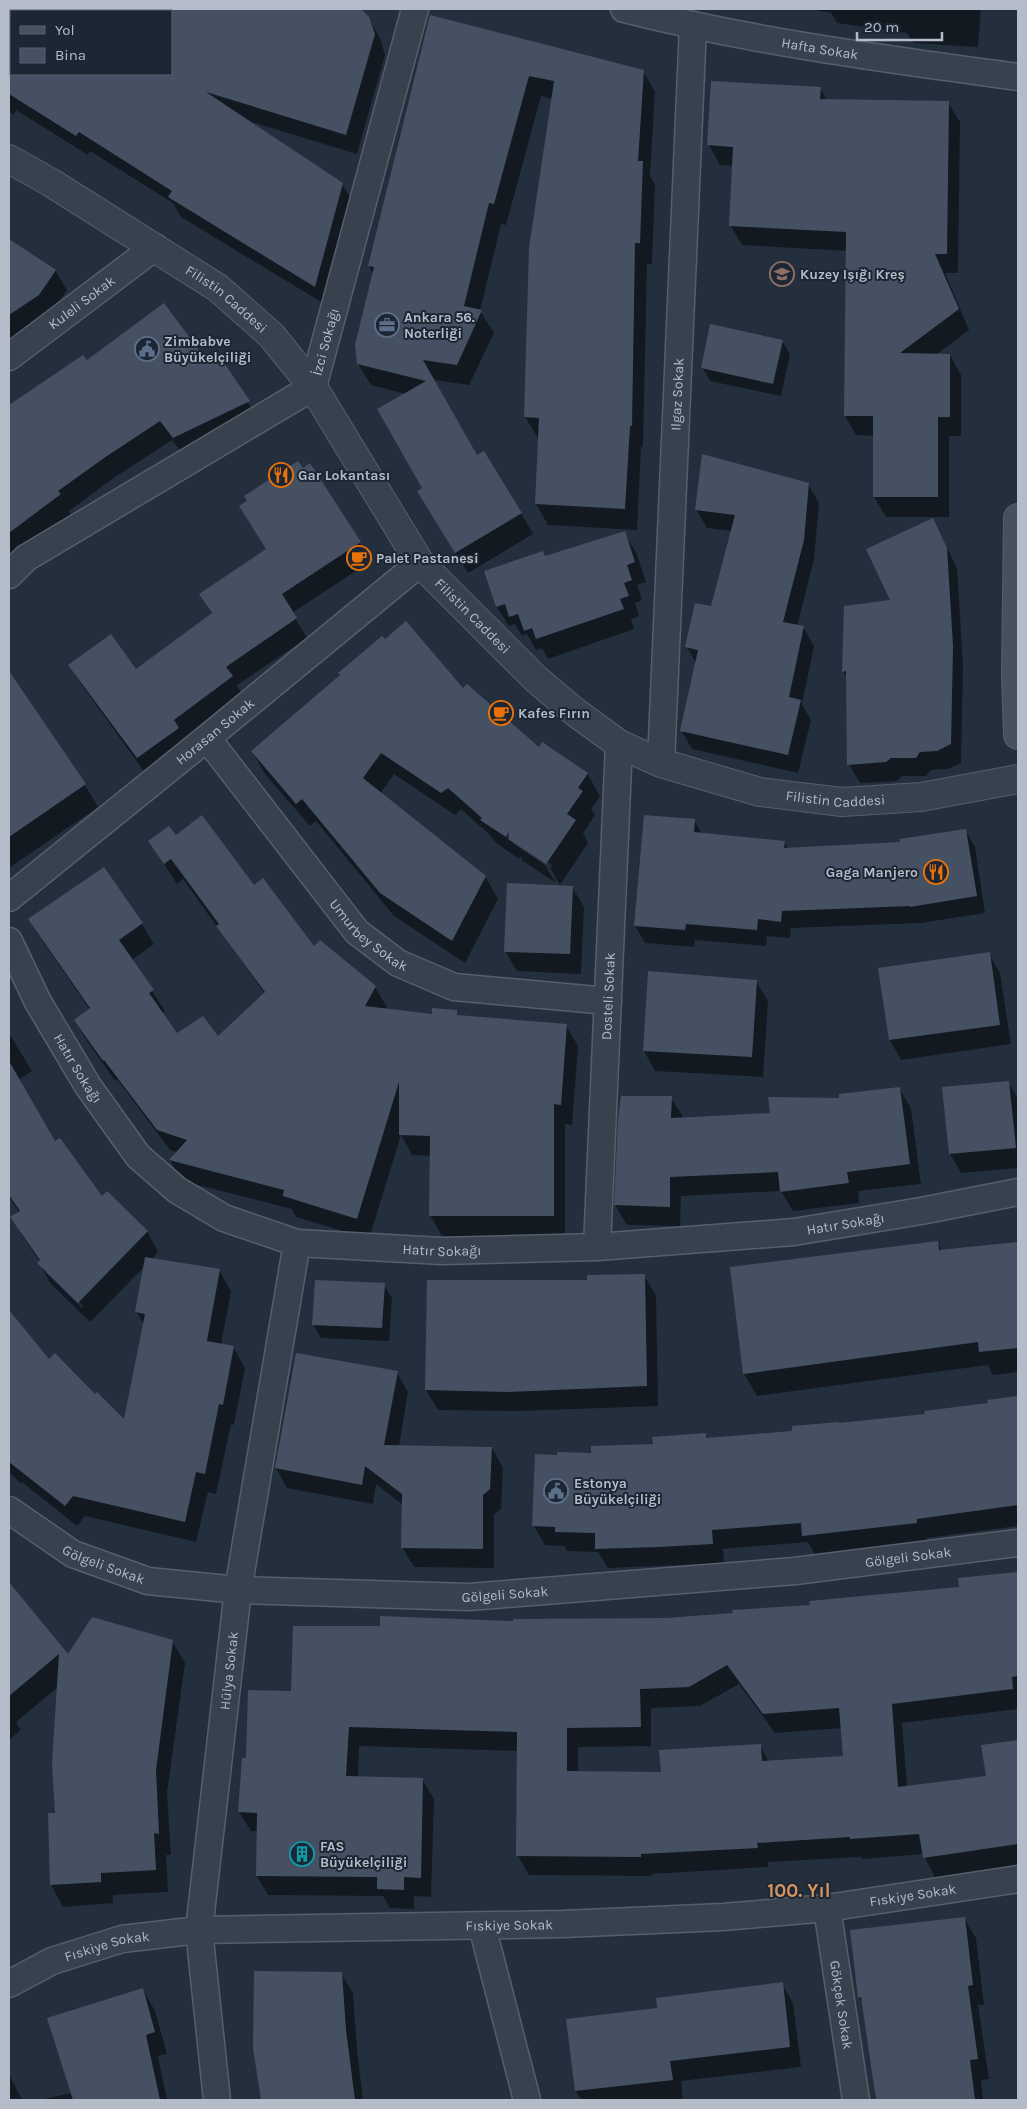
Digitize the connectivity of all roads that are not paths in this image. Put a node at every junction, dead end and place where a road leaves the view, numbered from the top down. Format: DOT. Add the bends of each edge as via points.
graph roads {
  1 [pos="416,9"];
  2 [pos="624,9"];
  3 [pos="693,26"];
  4 [pos="1018,77"];
  5 [pos="9,159"];
  6 [pos="154,247"];
  7 [pos="9,356"];
  8 [pos="313,387"];
  9 [pos="1018,518"];
  10 [pos="420,563"];
  11 [pos="9,575"];
  12 [pos="1018,736"];
  13 [pos="207,738"];
  14 [pos="619,744"];
  15 [pos="661,763"];
  16 [pos="1018,780"];
  17 [pos="9,898"];
  18 [pos="9,941"];
  19 [pos="608,1001"];
  20 [pos="1018,1192"];
  21 [pos="297,1243"];
  22 [pos="597,1247"];
  23 [pos="9,1510"];
  24 [pos="1018,1543"];
  25 [pos="238,1590"];
  26 [pos="1018,1879"];
  27 [pos="828,1908"];
  28 [pos="482,1926"];
  29 [pos="199,1930"];
  30 [pos="9,1984"];
  31 [pos="217,2100"];
  32 [pos="527,2100"];
  33 [pos="856,2100"];
  1 -- 8 [label="street, İzci Sokağı"];
  2 -- 3 [label="street, Hafta Sokak"];
  3 -- 4 [label="street, Hafta Sokak" via="890,60"];
  3 -- 15 [label="street, Ilgaz Sokak"];
  5 -- 6 [label="street, Filistin Caddesi"];
  6 -- 7 [label="street, Kuleli Sokak"];
  6 -- 8 [label="street, Filistin Caddesi" via="218,288 259,324"];
  8 -- 10 [label="street, Filistin Caddesi"];
  8 -- 11 [label="street, İzci Sokağı" via="26,558"];
  9 -- 12 [label="main road"];
  10 -- 13 [label="street, Horasan Sokak"];
  10 -- 14 [label="street, Filistin Caddesi" via="536,679"];
  13 -- 17 [label="street, Horasan Sokak"];
  13 -- 19 [label="street, Umurbey Sokak" via="357,932 398,963 454,987"];
  14 -- 15 [label="street, Filistin Caddesi"];
  14 -- 19 [label="street, Dosteli Sokak"];
  15 -- 16 [label="street, Filistin Caddesi" via="760,792 842,802 921,797"];
  18 -- 21 [label="street, Hatır Sokağı" via="38,1002 88,1086 138,1156 177,1190 224,1218"];
  19 -- 22 [label="street, Dosteli Sokak"];
  20 -- 22 [label="street, Hatır Sokağı" via="794,1232"];
  21 -- 22 [label="street, Hatır Sokağı" via="442,1251"];
  21 -- 25 [label="street, Hülya Sokak"];
  23 -- 25 [label="street, Gölgeli Sokak" via="73,1554 148,1581"];
  24 -- 25 [label="street, Gölgeli Sokak" via="795,1571 469,1597"];
  25 -- 29 [label="street, Hülya Sokak"];
  26 -- 27 [label="street, Fıskiye Sokak"];
  27 -- 28 [label="street, Fıskiye Sokak" via="723,1917"];
  27 -- 33 [label="street, Gökçek Sokak"];
  28 -- 29 [label="street, Fıskiye Sokak"];
  28 -- 32 [label="street"];
  29 -- 30 [label="street, Fıskiye Sokak" via="122,1939 52,1961"];
  29 -- 31 [label="street, Hülya Sokak"];
}
